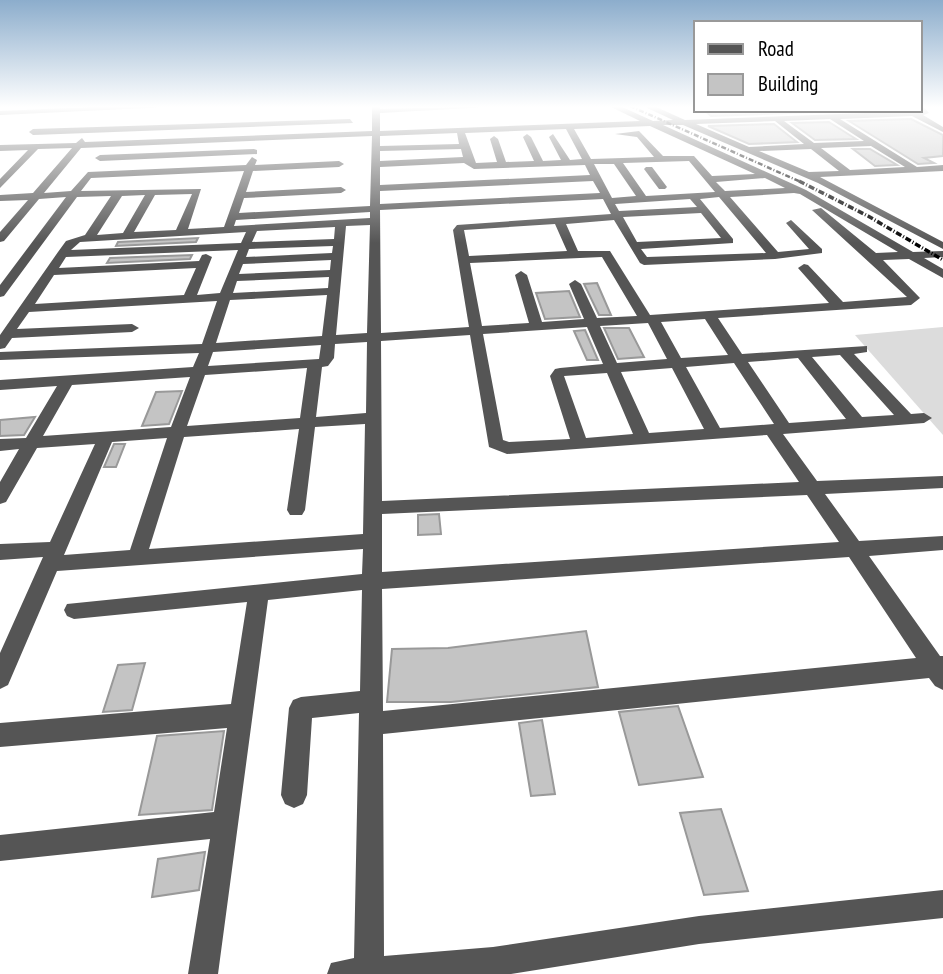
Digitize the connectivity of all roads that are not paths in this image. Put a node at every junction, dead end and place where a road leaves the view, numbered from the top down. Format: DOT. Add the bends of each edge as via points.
graph roads {
  1 [pos="31,151"];
  2 [pos="73,151"];
  3 [pos="104,151"];
  4 [pos="376,151"];
  5 [pos="466,151"];
  6 [pos="498,151"];
  7 [pos="534,151"];
  8 [pos="561,151"];
  9 [pos="583,151"];
  10 [pos="654,151"];
  11 [pos="714,151"];
  12 [pos="752,151"];
  13 [pos="820,151"];
  14 [pos="886,151"];
  15 [pos="254,152"];
  16 [pos="100,158"];
  17 [pos="660,158"];
  18 [pos="468,160"];
  19 [pos="617,160"];
  20 [pos="588,161"];
  21 [pos="567,162"];
  22 [pos="540,163"];
  23 [pos="339,164"];
  24 [pos="376,164"];
  25 [pos="502,165"];
  26 [pos="700,167"];
  27 [pos="250,168"];
  28 [pos="943,168"];
  29 [pos="649,169"];
  30 [pos="914,169"];
  31 [pos="624,170"];
  32 [pos="848,173"];
  33 [pos="88,175"];
  34 [pos="768,176"];
  35 [pos="807,176"];
  36 [pos="597,178"];
  37 [pos="713,181"];
  38 [pos="0,185"];
  39 [pos="662,187"];
  40 [pos="636,188"];
  41 [pos="341,190"];
  42 [pos="796,190"];
  43 [pos="152,191"];
  44 [pos="318,191"];
  45 [pos="119,192"];
  46 [pos="74,194"];
  47 [pos="724,194"];
  48 [pos="240,195"];
  49 [pos="37,196"];
  50 [pos="693,196"];
  51 [pos="0,198"];
  52 [pos="608,198"];
  53 [pos="643,198"];
  54 [pos="375,207"];
  55 [pos="705,209"];
  56 [pos="314,213"];
  57 [pos="617,216"];
  58 [pos="231,217"];
  59 [pos="559,221"];
  60 [pos="791,223"];
  61 [pos="341,224"];
  62 [pos="312,226"];
  63 [pos="253,229"];
  64 [pos="228,230"];
  65 [pos="181,232"];
  66 [pos="127,235"];
  67 [pos="89,238"];
  68 [pos="0,239"];
  69 [pos="338,242"];
  70 [pos="246,246"];
  71 [pos="633,246"];
  72 [pos="943,246"];
  73 [pos="210,248"];
  74 [pos="62,254"];
  75 [pos="574,254"];
  76 [pos="943,254"];
  77 [pos="915,255"];
  78 [pos="337,256"];
  79 [pos="775,256"];
  80 [pos="873,257"];
  81 [pos="464,260"];
  82 [pos="238,261"];
  83 [pos="203,264"];
  84 [pos="804,268"];
  85 [pos="50,272"];
  86 [pos="335,272"];
  87 [pos="943,274"];
  88 [pos="521,275"];
  89 [pos="233,278"];
  90 [pos="575,284"];
  91 [pos="333,291"];
  92 [pos="0,293"];
  93 [pos="228,296"];
  94 [pos="189,299"];
  95 [pos="839,306"];
  96 [pos="25,307"];
  97 [pos="709,315"];
  98 [pos="650,320"];
  99 [pos="591,324"];
  100 [pos="537,327"];
  101 [pos="132,328"];
  102 [pos="475,330"];
  103 [pos="374,337"];
  104 [pos="4,339"];
  105 [pos="328,340"];
  106 [pos="209,348"];
  107 [pos="862,349"];
  108 [pos="843,350"];
  109 [pos="802,354"];
  110 [pos="0,356"];
  111 [pos="738,359"];
  112 [pos="677,363"];
  113 [pos="315,365"];
  114 [pos="611,368"];
  115 [pos="200,372"];
  116 [pos="67,381"];
  117 [pos="1,385"];
  118 [pos="373,418"];
  119 [pos="308,423"];
  120 [pos="858,423"];
  121 [pos="778,429"];
  122 [pos="177,433"];
  123 [pos="715,434"];
  124 [pos="106,437"];
  125 [pos="644,440"];
  126 [pos="32,442"];
  127 [pos="580,443"];
  128 [pos="0,445"];
  129 [pos="943,482"];
  130 [pos="810,488"];
  131 [pos="0,497"];
  132 [pos="373,508"];
  133 [pos="296,510"];
  134 [pos="372,541"];
  135 [pos="943,543"];
  136 [pos="852,549"];
  137 [pos="0,552"];
  138 [pos="52,556"];
  139 [pos="137,558"];
  140 [pos="372,581"];
  141 [pos="259,592"];
  142 [pos="74,610"];
  143 [pos="940,671"];
  144 [pos="0,678"];
  145 [pos="371,713"];
  146 [pos="241,715"];
  147 [pos="0,735"];
  148 [pos="294,795"];
  149 [pos="225,824"];
  150 [pos="0,848"];
  151 [pos="943,904"];
  152 [pos="493,968"];
  153 [pos="356,973"];
  154 [pos="203,974"];
  1 -- 38 [label="street"];
  2 -- 49 [label="street"];
  3 -- 16 [label="street"];
  4 -- 24 [label="street"];
  5 -- 18 [label="street"];
  6 -- 25 [label="street"];
  7 -- 22 [label="street"];
  8 -- 21 [label="street"];
  9 -- 20 [label="street"];
  10 -- 17 [label="street"];
  11 -- 34 [label="street"];
  12 -- 35 [label="street"];
  13 -- 32 [label="street"];
  14 -- 30 [label="street"];
  15 -- 16 [label="street"];
  15 -- 27 [label="street"];
  16 -- 33 [label="street"];
  17 -- 19 [label="street" via="631,155"];
  17 -- 26 [label="street" via="688,157"];
  18 -- 24 [label="street"];
  18 -- 25 [label="street" via="474,166"];
  19 -- 20 [label="street"];
  19 -- 31 [label="street"];
  20 -- 21 [label="street"];
  20 -- 36 [label="street"];
  21 -- 22 [label="street"];
  22 -- 25 [label="street"];
  23 -- 27 [label="street"];
  24 -- 54 [label="street"];
  26 -- 29 [label="street"];
  26 -- 37 [label="street"];
  27 -- 33 [label="street"];
  27 -- 48 [label="street"];
  28 -- 30 [label="street"];
  29 -- 31 [label="street"];
  29 -- 39 [label="street"];
  30 -- 32 [label="street"];
  31 -- 40 [label="street"];
  32 -- 35 [label="street"];
  33 -- 46 [label="street"];
  34 -- 37 [label="street"];
  34 -- 42 [label="street"];
  35 -- 72 [label="street"];
  36 -- 52 [label="street"];
  36 -- 54 [label="street"];
  37 -- 39 [label="street"];
  37 -- 47 [label="street"];
  39 -- 40 [label="street"];
  40 -- 53 [label="street"];
  41 -- 44 [label="street"];
  42 -- 47 [label="street"];
  42 -- 77 [label="street"];
  42 -- 80 [label="street"];
  43 -- 45 [label="street"];
  43 -- 65 [label="street" via="198,191"];
  43 -- 66 [label="street"];
  44 -- 48 [label="street"];
  44 -- 56 [label="street"];
  45 -- 46 [label="street"];
  45 -- 67 [label="street"];
  46 -- 49 [label="street"];
  46 -- 92 [label="street"];
  47 -- 50 [label="street"];
  47 -- 79 [label="street"];
  48 -- 58 [label="street"];
  49 -- 51 [label="street"];
  49 -- 68 [label="street"];
  50 -- 53 [label="street"];
  50 -- 55 [label="street"];
  52 -- 53 [label="street"];
  52 -- 54 [label="street"];
  52 -- 57 [label="street"];
  54 -- 56 [label="street"];
  54 -- 61 [label="street"];
  54 -- 103 [label="street"];
  55 -- 57 [label="street"];
  55 -- 71 [label="street" via="729,241"];
  56 -- 58 [label="street"];
  56 -- 62 [label="street"];
  57 -- 59 [label="street"];
  57 -- 71 [label="street"];
  58 -- 64 [label="street"];
  59 -- 75 [label="street"];
  59 -- 81 [label="street" via="461,227"];
  60 -- 79 [label="street" via="818,251"];
  61 -- 62 [label="street"];
  61 -- 69 [label="street"];
  62 -- 63 [label="street"];
  63 -- 64 [label="street"];
  63 -- 70 [label="street"];
  64 -- 65 [label="street"];
  65 -- 66 [label="street"];
  66 -- 67 [label="street"];
  67 -- 74 [label="street" via="73,240"];
  69 -- 70 [label="street"];
  69 -- 78 [label="street"];
  70 -- 73 [label="street"];
  70 -- 82 [label="street"];
  71 -- 79 [label="street" via="648,262"];
  73 -- 74 [label="street"];
  73 -- 83 [label="street"];
  74 -- 85 [label="street"];
  75 -- 81 [label="street"];
  75 -- 98 [label="street" via="609,254"];
  76 -- 77 [label="street"];
  77 -- 80 [label="street"];
  77 -- 87 [label="street"];
  78 -- 82 [label="street"];
  78 -- 86 [label="street"];
  80 -- 95 [label="street" via="914,298"];
  81 -- 102 [label="street"];
  82 -- 89 [label="street"];
  83 -- 85 [label="street"];
  83 -- 94 [label="street"];
  84 -- 95 [label="street"];
  85 -- 96 [label="street"];
  86 -- 89 [label="street"];
  86 -- 91 [label="street"];
  88 -- 100 [label="street"];
  89 -- 93 [label="street"];
  90 -- 99 [label="street"];
  91 -- 93 [label="street"];
  91 -- 105 [label="street"];
  93 -- 94 [label="street"];
  93 -- 106 [label="street"];
  94 -- 96 [label="street"];
  95 -- 97 [label="street"];
  96 -- 104 [label="street"];
  97 -- 98 [label="street"];
  97 -- 111 [label="street"];
  98 -- 99 [label="street"];
  98 -- 112 [label="street"];
  99 -- 100 [label="street"];
  99 -- 114 [label="street"];
  100 -- 102 [label="street"];
  101 -- 104 [label="street"];
  102 -- 103 [label="street"];
  102 -- 127 [label="street" via="495,443 507,448"];
  103 -- 105 [label="street"];
  103 -- 118 [label="street"];
  105 -- 106 [label="street"];
  105 -- 113 [label="street" via="326,361"];
  106 -- 110 [label="street"];
  106 -- 115 [label="street"];
  107 -- 108 [label="street"];
  108 -- 109 [label="street"];
  108 -- 120 [label="street" via="915,419"];
  109 -- 111 [label="street"];
  109 -- 120 [label="street"];
  111 -- 112 [label="street"];
  111 -- 121 [label="street"];
  112 -- 114 [label="street"];
  112 -- 123 [label="street"];
  113 -- 115 [label="street"];
  113 -- 119 [label="street"];
  114 -- 125 [label="street"];
  114 -- 127 [label="street" via="557,374"];
  115 -- 116 [label="street"];
  115 -- 122 [label="street"];
  116 -- 117 [label="street"];
  116 -- 126 [label="street"];
  118 -- 119 [label="street"];
  118 -- 132 [label="street"];
  119 -- 122 [label="street"];
  119 -- 133 [label="street"];
  120 -- 121 [label="street"];
  121 -- 123 [label="street"];
  121 -- 130 [label="street"];
  122 -- 124 [label="street"];
  122 -- 139 [label="street"];
  123 -- 125 [label="street"];
  124 -- 126 [label="street"];
  124 -- 138 [label="street"];
  125 -- 127 [label="street"];
  126 -- 128 [label="street"];
  126 -- 131 [label="street"];
  129 -- 130 [label="street"];
  130 -- 132 [label="street"];
  130 -- 136 [label="street"];
  132 -- 134 [label="street"];
  134 -- 139 [label="street"];
  134 -- 140 [label="street"];
  135 -- 136 [label="street"];
  136 -- 140 [label="street"];
  136 -- 143 [label="street"];
  137 -- 138 [label="street"];
  138 -- 139 [label="street"];
  138 -- 144 [label="street"];
  140 -- 141 [label="street"];
  140 -- 145 [label="street"];
  141 -- 142 [label="street"];
  141 -- 146 [label="street"];
  143 -- 145 [label="street"];
  145 -- 148 [label="street" via="301,708"];
  145 -- 153 [label="street"];
  146 -- 147 [label="street"];
  146 -- 149 [label="street"];
  149 -- 150 [label="street"];
  149 -- 154 [label="street"];
  151 -- 152 [label="street" via="699,930"];
  152 -- 153 [label="street"];
}
